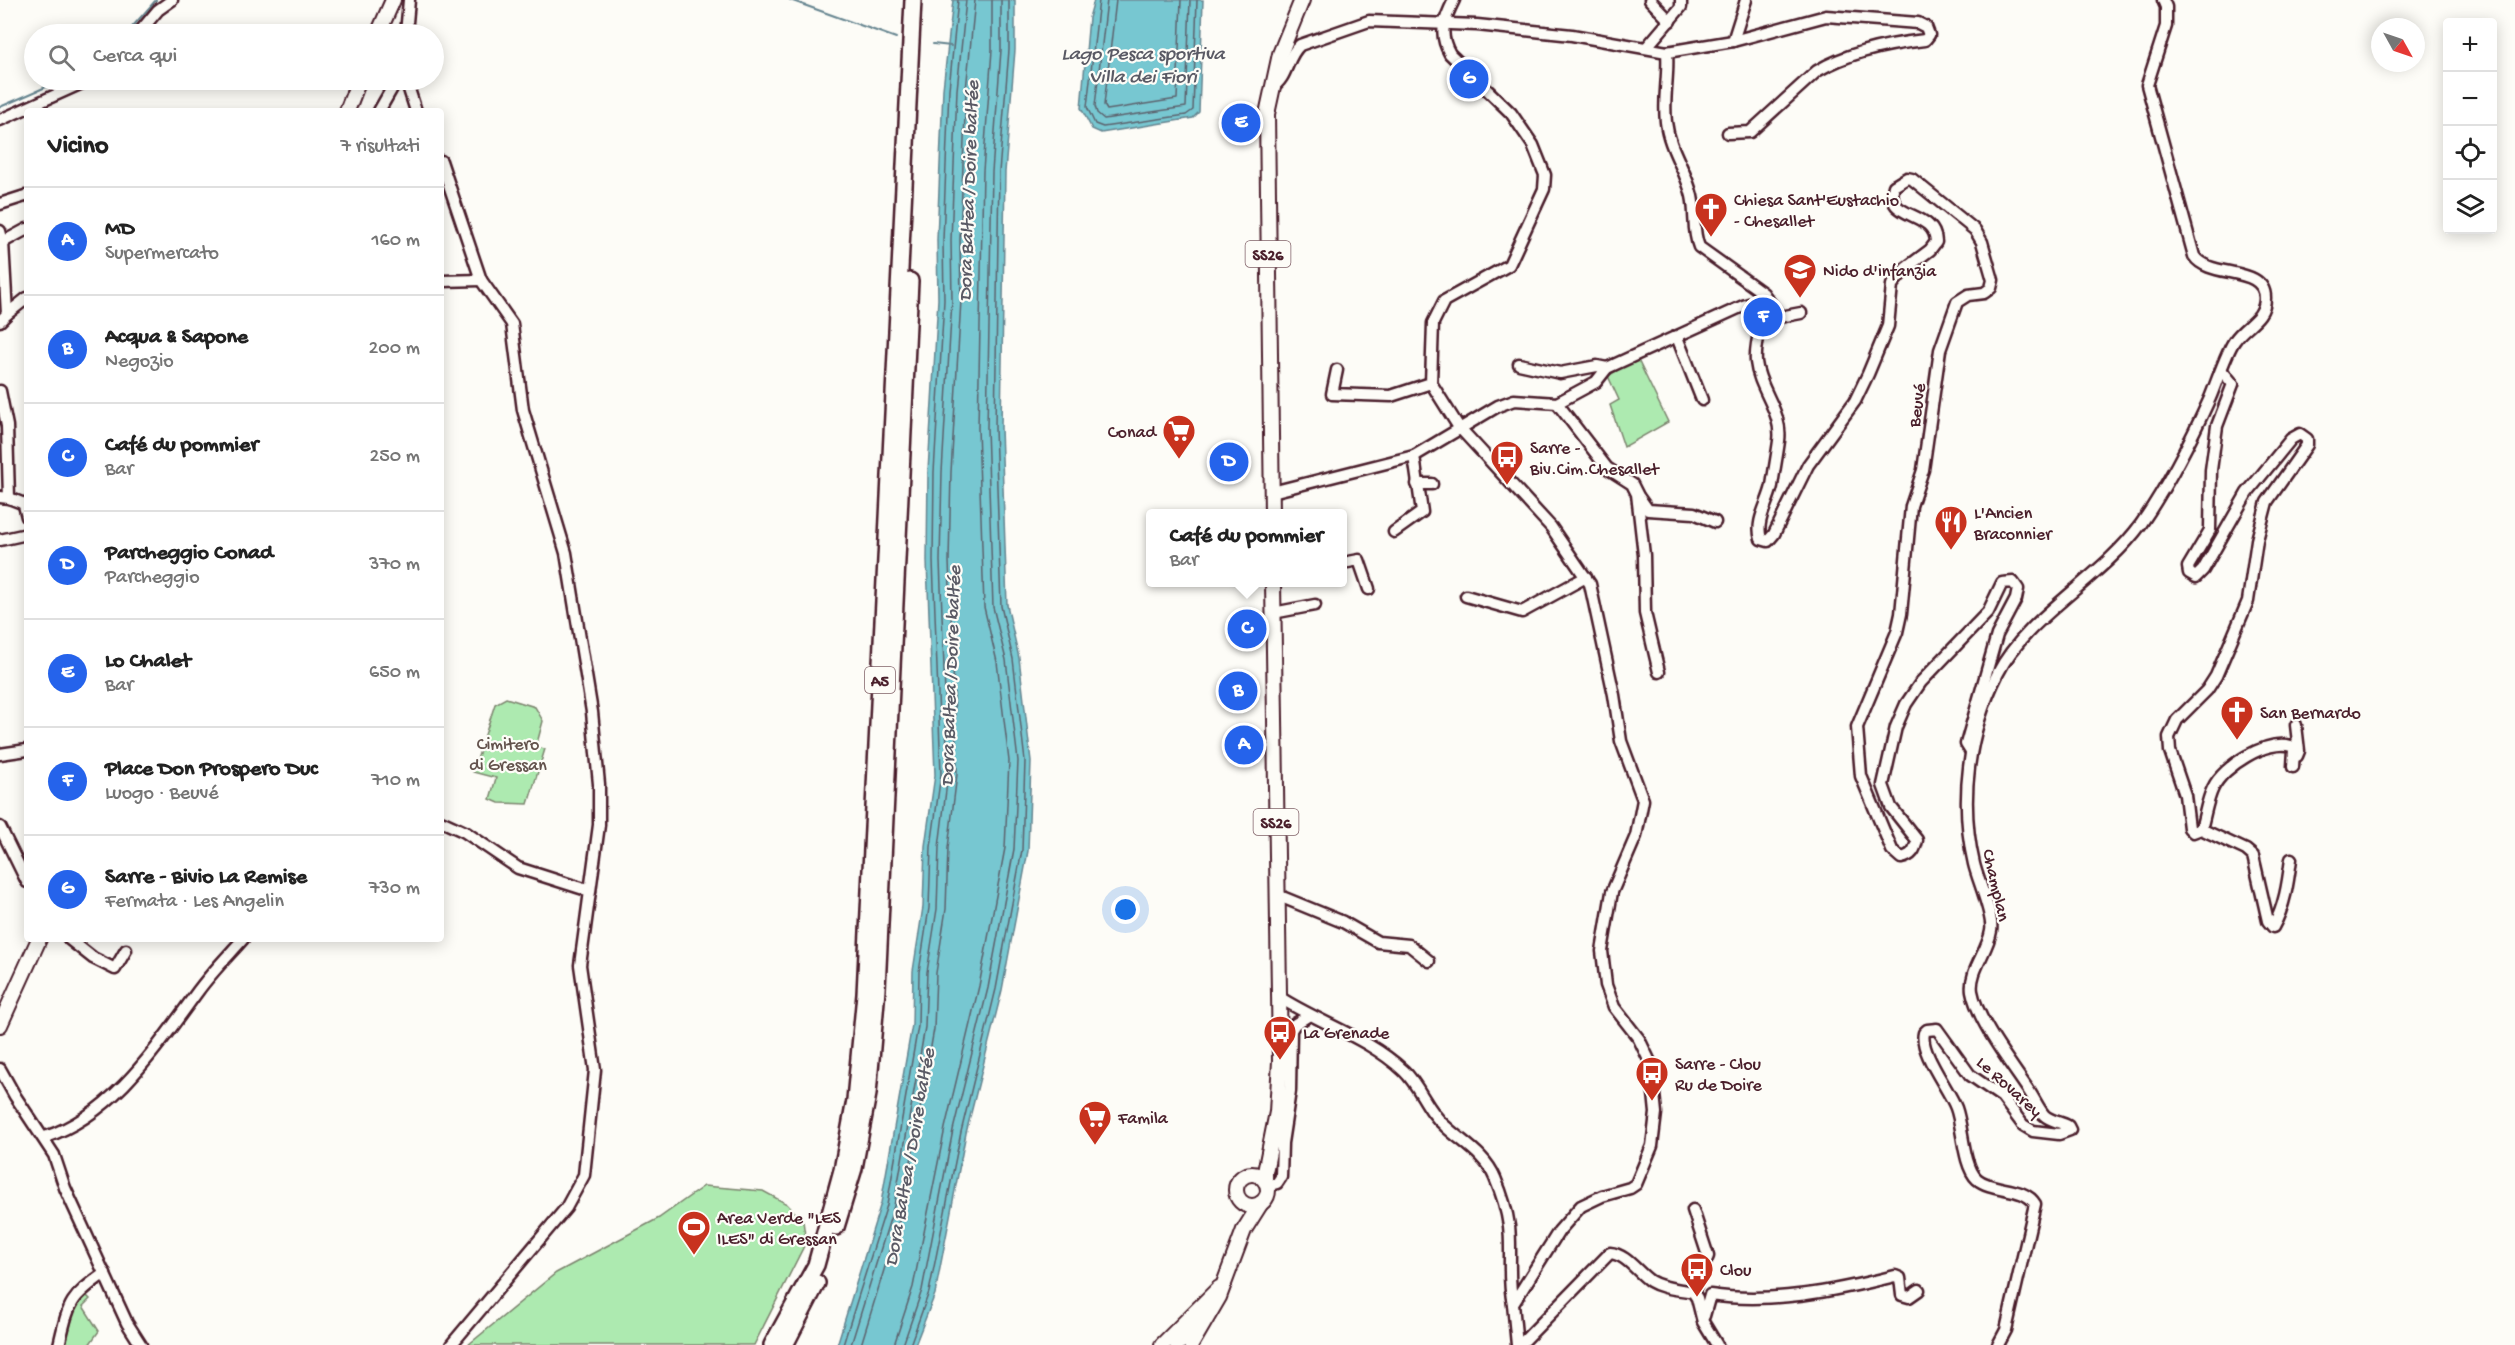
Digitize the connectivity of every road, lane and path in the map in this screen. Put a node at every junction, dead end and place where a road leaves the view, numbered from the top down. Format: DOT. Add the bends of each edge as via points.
graph roads {
  1 [pos="172,0"];
  2 [pos="393,0"];
  3 [pos="409,0"];
  4 [pos="913,0"];
  5 [pos="923,0"];
  6 [pos="1302,0"];
  7 [pos="1454,0"];
  8 [pos="1650,0"];
  9 [pos="1682,0"];
  10 [pos="1746,0"];
  11 [pos="2163,0"];
  12 [pos="1670,21"];
  13 [pos="146,24"];
  14 [pos="382,24"];
  15 [pos="406,24"];
  16 [pos="1443,25"];
  17 [pos="1733,41"];
  18 [pos="1646,48"];
  19 [pos="1667,52"];
  20 [pos="1272,87"];
  21 [pos="67,90"];
  22 [pos="355,90"];
  23 [pos="391,90"];
  24 [pos="409,90"];
  25 [pos="27,108"];
  26 [pos="347,108"];
  27 [pos="381,108"];
  28 [pos="415,108"];
  29 [pos="24,109"];
  30 [pos="0,120"];
  31 [pos="1728,133"];
  32 [pos="444,170"];
  33 [pos="24,196"];
  34 [pos="0,204"];
  35 [pos="24,230"];
  36 [pos="0,231"];
  37 [pos="3,242"];
  38 [pos="481,280"];
  39 [pos="444,281"];
  40 [pos="1766,299"];
  41 [pos="24,300"];
  42 [pos="1801,313"];
  43 [pos="4,317"];
  44 [pos="1677,337"];
  45 [pos="1519,364"];
  46 [pos="1607,368"];
  47 [pos="1337,370"];
  48 [pos="2222,371"];
  49 [pos="1431,383"];
  50 [pos="0,391"];
  51 [pos="1702,400"];
  52 [pos="1557,403"];
  53 [pos="1462,428"];
  54 [pos="1414,456"];
  55 [pos="1417,484"];
  56 [pos="1432,484"];
  57 [pos="1272,492"];
  58 [pos="1636,494"];
  59 [pos="4,498"];
  60 [pos="24,505"];
  61 [pos="1272,509"];
  62 [pos="1715,522"];
  63 [pos="1394,532"];
  64 [pos="24,535"];
  65 [pos="0,540"];
  66 [pos="1347,562"];
  67 [pos="1586,577"];
  68 [pos="1273,587"];
  69 [pos="1369,589"];
  70 [pos="1466,596"];
  71 [pos="1315,605"];
  72 [pos="1274,614"];
  73 [pos="1659,672"];
  74 [pos="2296,725"];
  75 [pos="24,750"];
  76 [pos="1971,752"];
  77 [pos="0,754"];
  78 [pos="444,822"];
  79 [pos="0,827"];
  80 [pos="2201,828"];
  81 [pos="2291,859"];
  82 [pos="24,876"];
  83 [pos="590,891"];
  84 [pos="1277,895"];
  85 [pos="38,942"];
  86 [pos="73,942"];
  87 [pos="240,942"];
  88 [pos="126,950"];
  89 [pos="1429,961"];
  90 [pos="1279,997"];
  91 [pos="1308,1016"];
  92 [pos="1984,1019"];
  93 [pos="0,1024"];
  94 [pos="0,1069"];
  95 [pos="45,1137"];
  96 [pos="1269,1149"];
  97 [pos="1249,1174"];
  98 [pos="1266,1184"];
  99 [pos="1241,1202"];
  100 [pos="1261,1203"];
  101 [pos="1693,1210"];
  102 [pos="1244,1230"];
  103 [pos="105,1273"];
  104 [pos="1225,1280"];
  105 [pos="1919,1290"];
  106 [pos="1693,1292"];
  107 [pos="1513,1304"];
  108 [pos="1703,1322"];
  109 [pos="59,1345"];
  110 [pos="141,1345"];
  111 [pos="451,1345"];
  112 [pos="772,1345"];
  113 [pos="785,1345"];
  114 [pos="1162,1345"];
  115 [pos="1177,1345"];
  116 [pos="1191,1345"];
  117 [pos="1519,1345"];
  118 [pos="1717,1345"];
  119 [pos="1998,1345"];
  1 -- 13 [label="street"];
  2 -- 14 [label="main road"];
  3 -- 15 [label="street"];
  4 -- 112 [label="highway, A5" via="865,994 855,1100 842,1170 816,1265"];
  5 -- 113 [label="highway, A5" via="877,989 868,1094 854,1168 824,1268"];
  6 -- 20 [label="main road, SS26" via="1287,34"];
  7 -- 16 [label="street"];
  8 -- 12 [label="street"];
  9 -- 12 [label="street"];
  10 -- 17 [label="street"];
  11 -- 48 [label="street" via="2166,26 2146,85 2194,256 2199,264 2211,269 2246,275 2260,285 2265,297 2262,314 2234,340"];
  12 -- 18 [label="street"];
  16 -- 18 [label="street" via="1572,35"];
  16 -- 20 [label="street" via="1369,21 1314,39 1294,51 1281,82"];
  16 -- 49 [label="street" via="1443,42 1450,54 1511,113 1528,137 1545,182 1509,265 1444,301 1438,311 1433,323"];
  17 -- 19 [label="street"];
  17 -- 31 [label="street" via="1826,16 1844,15 1918,22 1929,35 1924,40 1890,44 1830,64 1817,71 1750,132"];
  18 -- 19 [label="street"];
  19 -- 40 [label="street" via="1666,123 1692,197 1699,247"];
  20 -- 57 [label="main road, SS26" via="1267,153"];
  21 -- 25 [label="street"];
  22 -- 26 [label="main road"];
  23 -- 27 [label="street"];
  24 -- 28 [label="street"];
  29 -- 30 [label="street"];
  32 -- 38 [label="street"];
  33 -- 34 [label="street"];
  35 -- 37 [label="street"];
  36 -- 37 [label="street"];
  37 -- 43 [label="street"];
  38 -- 39 [label="street"];
  38 -- 83 [label="street" via="512,324 523,410 566,553 592,712 599,784"];
  40 -- 42 [label="street" via="1780,317"];
  40 -- 44 [label="street"];
  40 -- 76 [label="street, Beuvé" via="1756,362 1780,427 1772,486 1758,531 1764,541 1774,534 1814,455 1855,401 1885,336 1892,285 1936,242 1934,229 1927,222 1893,203 1894,186 1906,178 1917,181 1975,230 1982,242 1993,280 1991,288 1957,302 1948,321 1940,350 1923,470 1911,506 1897,632 1857,727 1860,776 1892,850 1901,858 1915,850 1917,840 1891,807 1884,785 1896,727 1921,682 1988,612 2002,583 2013,582 2018,589 2016,599 1997,636 1966,744"];
  41 -- 43 [label="street"];
  44 -- 46 [label="street"];
  44 -- 51 [label="street"];
  45 -- 46 [label="street" via="1560,373 1597,366"];
  46 -- 52 [label="street" via="1596,382"];
  47 -- 49 [label="street" via="1332,394 1391,396"];
  48 -- 76 [label="street" via="2190,442 2140,524 2084,583 2012,647 1997,674"];
  48 -- 80 [label="street" via="2233,384 2217,426 2211,470 2212,518 2210,530 2188,567 2189,573 2196,577 2203,570 2247,493 2291,439 2300,434 2307,439 2307,445 2267,502 2248,601 2216,676 2177,720 2169,737 2185,795 2189,828 2193,832"];
  49 -- 53 [label="street"];
  50 -- 59 [label="street" via="7,426"];
  52 -- 53 [label="street" via="1514,400"];
  52 -- 58 [label="street" via="1607,468 1632,484"];
  53 -- 54 [label="street"];
  53 -- 67 [label="street" via="1551,526"];
  54 -- 55 [label="street"];
  54 -- 57 [label="street"];
  55 -- 56 [label="street"];
  55 -- 63 [label="street" via="1422,512"];
  57 -- 61 [label="main road, SS26"];
  58 -- 62 [label="street" via="1648,510 1694,513"];
  58 -- 73 [label="street" via="1644,555 1645,613"];
  59 -- 60 [label="street"];
  64 -- 65 [label="street"];
  66 -- 69 [label="street" via="1359,560"];
  67 -- 70 [label="street" via="1522,612"];
  67 -- 107 [label="street" via="1595,601 1621,741 1643,800 1636,836 1612,892 1602,951 1604,969 1614,1007 1639,1039 1651,1064 1655,1127 1649,1156 1636,1184 1581,1206 1559,1232"];
  68 -- 72 [label="main road, SS26"];
  71 -- 72 [label="street"];
  72 -- 84 [label="main road, SS26"];
  74 -- 80 [label="street" via="2299,751 2292,767 2294,749 2290,746 2260,747 2225,773 2213,788"];
  75 -- 77 [label="street"];
  76 -- 92 [label="street, Champlan" via="1967,823 1992,929 1973,978 1972,992"];
  78 -- 83 [label="street" via="518,868"];
  79 -- 82 [label="street"];
  80 -- 81 [label="street" via="2253,856 2268,921 2273,927 2287,890"];
  83 -- 111 [label="street" via="580,965 595,1070 584,1175 566,1208"];
  84 -- 89 [label="street" via="1343,922 1378,942 1409,945"];
  84 -- 90 [label="main road, SS26"];
  85 -- 93 [label="main road"];
  86 -- 88 [label="street" via="115,969"];
  87 -- 95 [label="street" via="199,990 164,1040 89,1118"];
  90 -- 91 [label="street"];
  90 -- 96 [label="main road, SS26" via="1279,1089"];
  91 -- 98 [label="street" via="1291,1030 1290,1091 1281,1177 1277,1183"];
  91 -- 107 [label="street" via="1320,1018 1384,1055 1406,1073 1443,1125 1481,1155 1495,1177 1509,1225"];
  92 -- 119 [label="street, Le Rovarey" via="2002,1054 2044,1115 2068,1126 2068,1133 2033,1131 2023,1125 2002,1097 1970,1075 1937,1029 1927,1030 1923,1037 1927,1051 1956,1108 1969,1167 1977,1179 2032,1199 2035,1211 2006,1330"];
  94 -- 95 [label="street"];
  95 -- 103 [label="street"];
  96 -- 97 [label="main road, SS26"];
  96 -- 98 [label="main road, SS26"];
  97 -- 98 [label="main road" via="1258,1175"];
  97 -- 99 [label="main road, SS26" via="1237,1184 1236,1194"];
  98 -- 100 [label="main road, SS26" via="1266,1198"];
  99 -- 100 [label="main road" via="1248,1206"];
  99 -- 102 [label="main road, SS26"];
  100 -- 102 [label="main road, SS26"];
  101 -- 106 [label="street" via="1708,1256"];
  102 -- 104 [label="main road, SS26"];
  103 -- 109 [label="street" via="78,1292 68,1306"];
  103 -- 110 [label="street"];
  104 -- 114 [label="main road"];
  104 -- 115 [label="main road, SS26"];
  104 -- 116 [label="main road"];
  105 -- 108 [label="street" via="1909,1297 1902,1295 1900,1278 1895,1276 1807,1295 1710,1295"];
  106 -- 108 [label="street"];
  106 -- 117 [label="street" via="1651,1281 1610,1253"];
  107 -- 117 [label="street"];
  108 -- 118 [label="street"];
}
